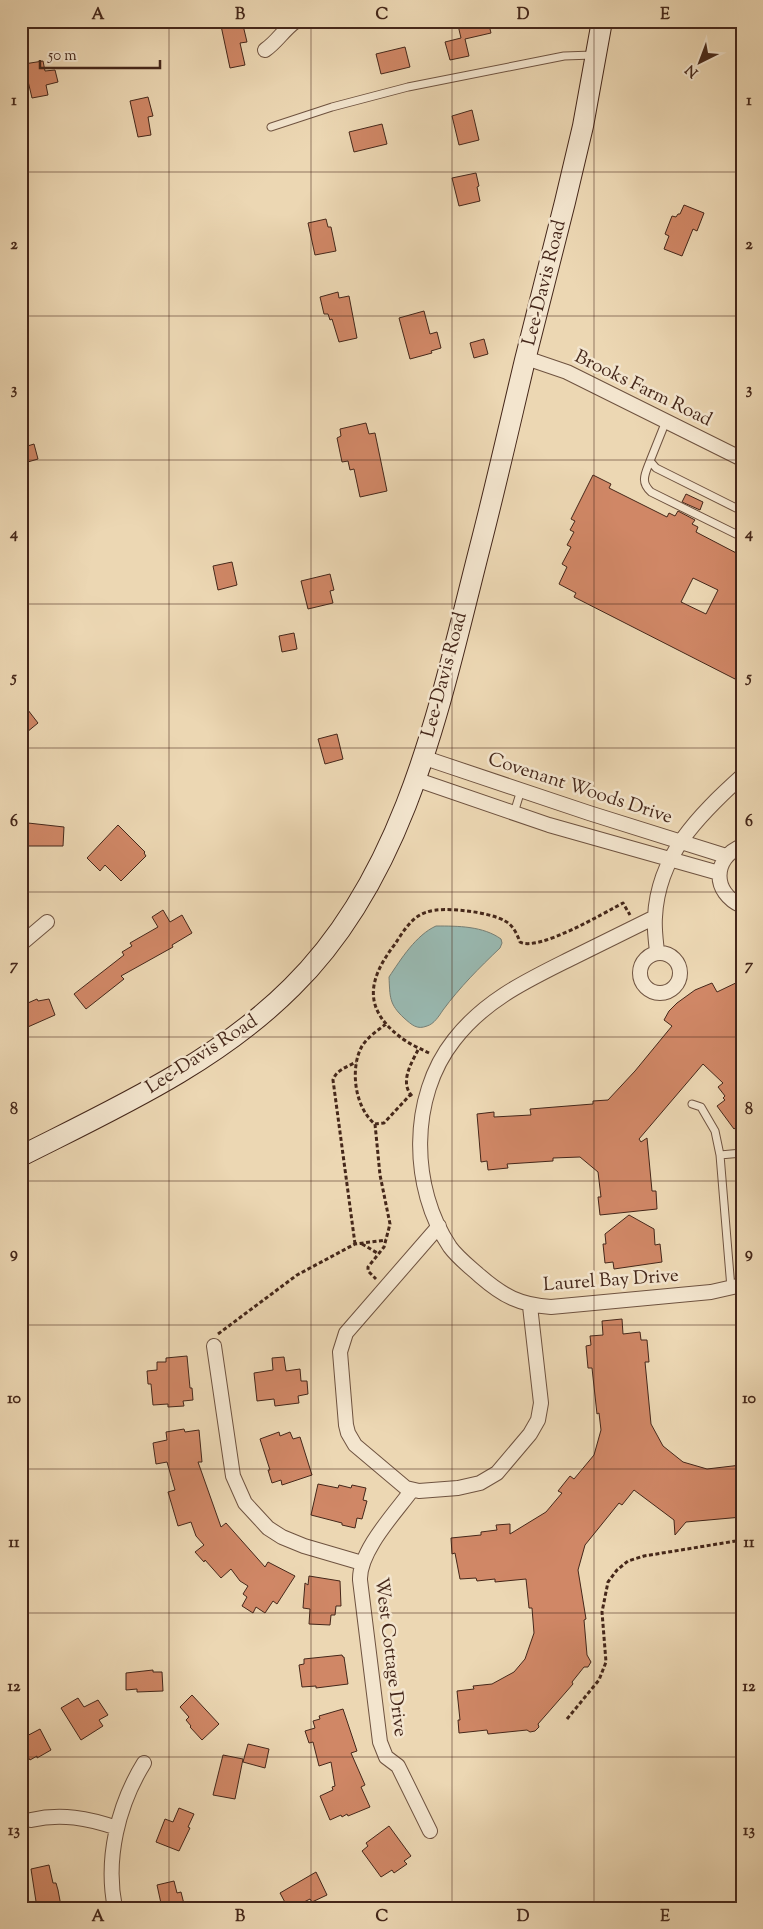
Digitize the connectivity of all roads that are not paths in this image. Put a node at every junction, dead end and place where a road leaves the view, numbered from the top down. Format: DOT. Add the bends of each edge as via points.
graph roads {
  1 [pos="296,21"];
  2 [pos="602,21"];
  3 [pos="265,50"];
  4 [pos="596,55"];
  5 [pos="271,127"];
  6 [pos="526,358"];
  7 [pos="666,421"];
  8 [pos="742,459"];
  9 [pos="650,461"];
  10 [pos="742,511"];
  11 [pos="742,537"];
  12 [pos="422,757"];
  13 [pos="742,776"];
  14 [pos="415,779"];
  15 [pos="521,790"];
  16 [pos="514,813"];
  17 [pos="681,842"];
  18 [pos="742,846"];
  19 [pos="726,856"];
  20 [pos="670,858"];
  21 [pos="719,872"];
  22 [pos="742,906"];
  23 [pos="655,917"];
  24 [pos="47,922"];
  25 [pos="21,944"];
  26 [pos="657,952"];
  27 [pos="692,1104"];
  28 [pos="742,1153"];
  29 [pos="720,1155"];
  30 [pos="21,1156"];
  31 [pos="439,1226"];
  32 [pos="736,1287"];
  33 [pos="530,1306"];
  34 [pos="214,1346"];
  35 [pos="412,1490"];
  36 [pos="362,1563"];
  37 [pos="144,1763"];
  38 [pos="31,1820"];
  39 [pos="117,1828"];
  40 [pos="430,1831"];
  41 [pos="115,1908"];
  1 -- 3 [label="street"];
  2 -- 4 [label="main road, Lee-Davis Road"];
  4 -- 5 [label="lane" via="564,56 408,87"];
  4 -- 6 [label="main road, Lee-Davis Road" via="579,145"];
  6 -- 7 [label="street, Brooks Farm Road" via="567,372"];
  6 -- 12 [label="main road, Lee-Davis Road" via="442,695"];
  7 -- 8 [label="street, Brooks Farm Road"];
  7 -- 9 [label="lane"];
  9 -- 10 [label="lane" via="656,468"];
  9 -- 11 [label="lane" via="643,479 651,492"];
  12 -- 14 [label="main road, Lee-Davis Road"];
  12 -- 15 [label="street, Covenant Woods Drive"];
  13 -- 17 [label="street" via="713,803"];
  14 -- 16 [label="street, Covenant Woods Drive"];
  14 -- 30 [label="main road, Lee-Davis Road" via="392,840 372,880 349,918 291,989 238,1035 183,1072"];
  15 -- 16 [label="lane"];
  15 -- 17 [label="street, Covenant Woods Drive"];
  16 -- 20 [label="street, Covenant Woods Drive"];
  17 -- 19 [label="street, Covenant Woods Drive"];
  17 -- 20 [label="street"];
  18 -- 19 [label="street"];
  19 -- 21 [label="street"];
  20 -- 21 [label="street, Covenant Woods Drive"];
  20 -- 23 [label="street" via="662,879"];
  21 -- 22 [label="street" via="724,893"];
  23 -- 26 [label="street"];
  23 -- 31 [label="street, Laurel Bay Drive" via="498,998 467,1024 453,1041 426,1098 421,1124 424,1182"];
  24 -- 25 [label="street"];
  27 -- 29 [label="lane" via="702,1107 710,1120"];
  28 -- 29 [label="lane"];
  29 -- 32 [label="lane"];
  31 -- 33 [label="street, Laurel Bay Drive" via="451,1248 489,1284 511,1299"];
  31 -- 35 [label="street" via="346,1334 340,1352 346,1425 351,1439 400,1484"];
  32 -- 33 [label="street, Laurel Bay Drive" via="711,1292"];
  33 -- 35 [label="street" via="541,1403 535,1428 486,1480 458,1488"];
  34 -- 36 [label="street" via="233,1476 245,1503 268,1528 282,1537"];
  35 -- 36 [label="street, West Cottage Drive"];
  36 -- 40 [label="street, West Cottage Drive" via="360,1580 380,1742 386,1757 398,1766"];
  37 -- 39 [label="street" via="125,1801"];
  38 -- 39 [label="street" via="70,1816"];
  39 -- 41 [label="street" via="111,1877"];
}
